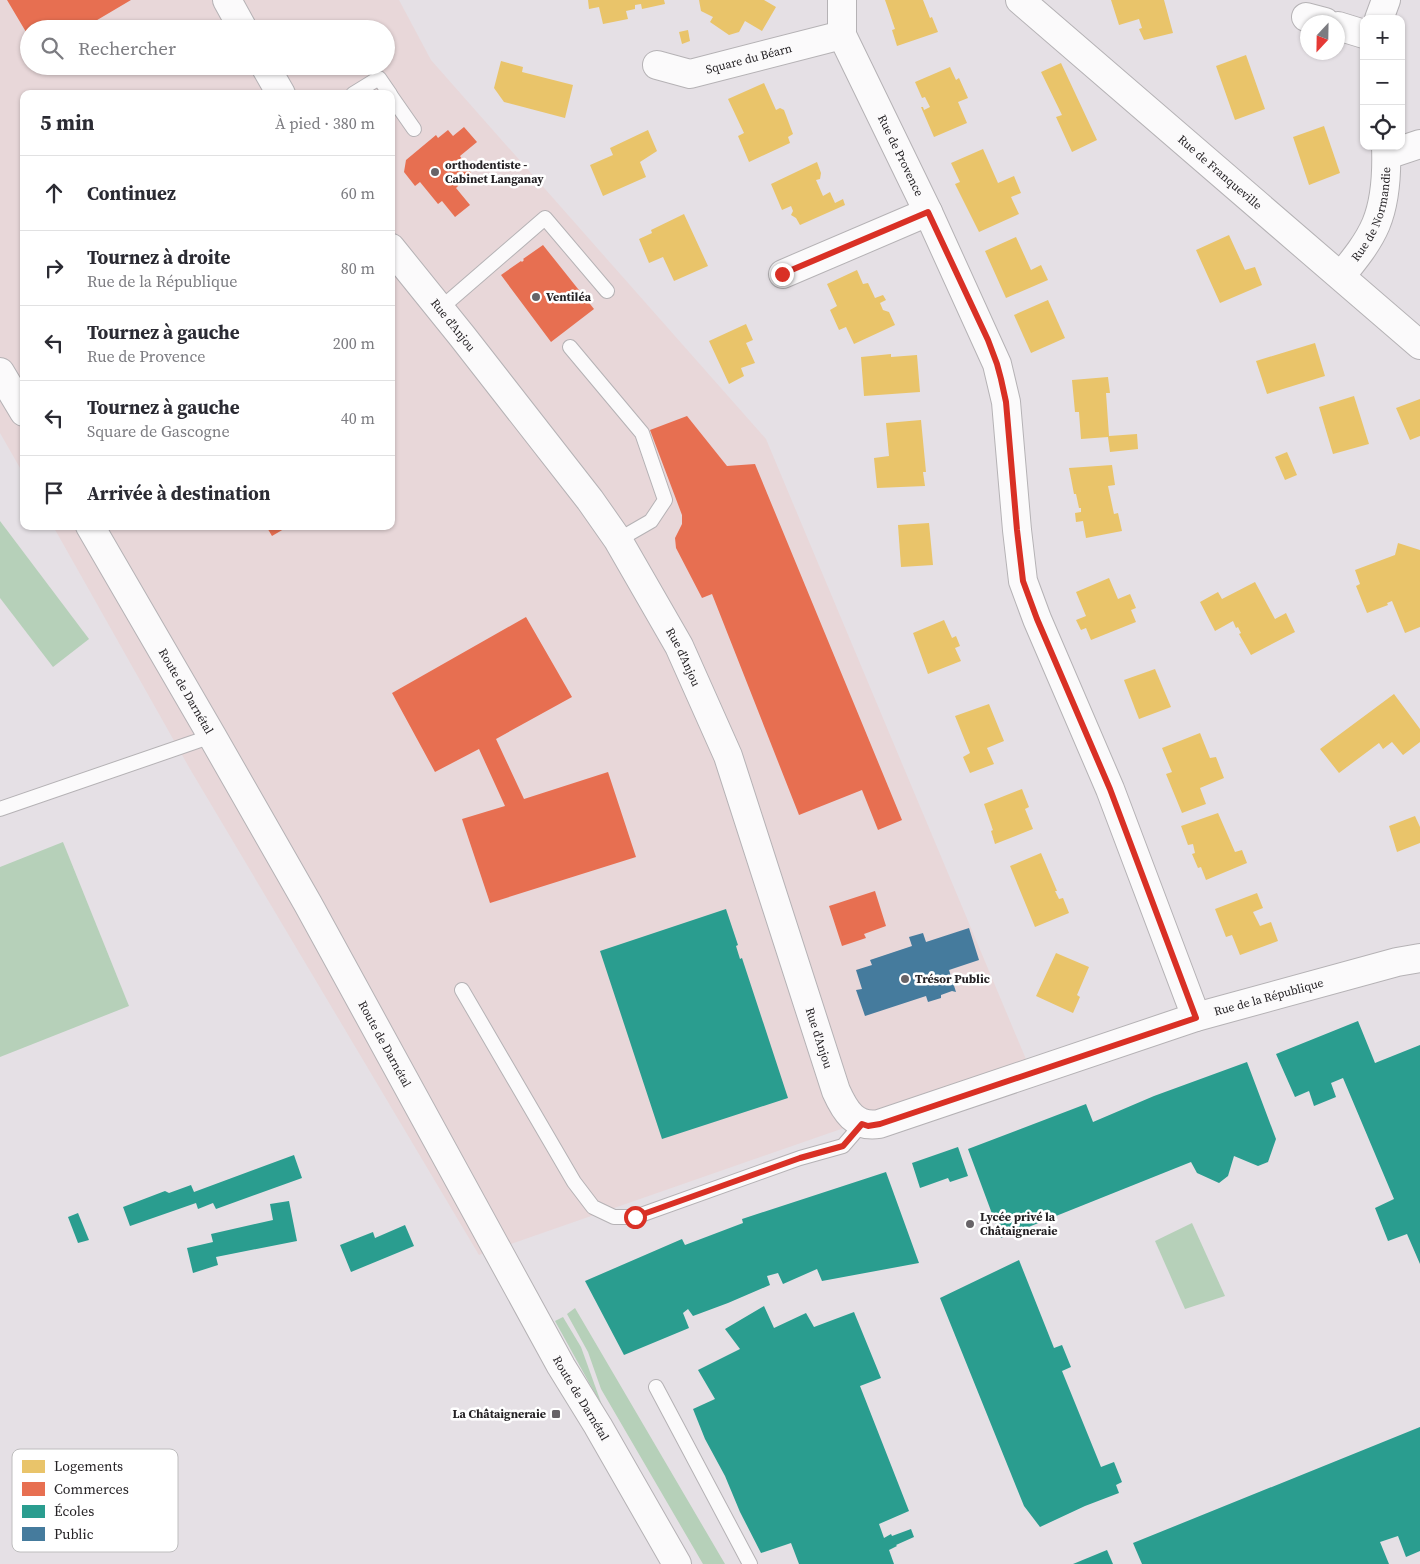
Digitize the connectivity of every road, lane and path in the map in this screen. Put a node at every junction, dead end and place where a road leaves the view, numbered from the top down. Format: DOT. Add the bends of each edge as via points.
graph roads {
  1 [pos="227,0"];
  2 [pos="842,0"];
  3 [pos="1020,0"];
  4 [pos="1386,0"];
  5 [pos="1380,15"];
  6 [pos="238,20"];
  7 [pos="1345,28"];
  8 [pos="1360,33"];
  9 [pos="842,34"];
  10 [pos="657,65"];
  11 [pos="270,75"];
  12 [pos="278,90"];
  13 [pos="360,90"];
  14 [pos="387,90"];
  15 [pos="395,102"];
  16 [pos="414,129"];
  17 [pos="1420,144"];
  18 [pos="1387,151"];
  19 [pos="928,212"];
  20 [pos="395,253"];
  21 [pos="782,274"];
  22 [pos="1341,276"];
  23 [pos="607,291"];
  24 [pos="441,308"];
  25 [pos="1420,345"];
  26 [pos="570,347"];
  27 [pos="0,372"];
  28 [pos="20,405"];
  29 [pos="92,530"];
  30 [pos="618,540"];
  31 [pos="212,736"];
  32 [pos="0,809"];
  33 [pos="1420,958"];
  34 [pos="462,990"];
  35 [pos="1196,1018"];
  36 [pos="862,1124"];
  37 [pos="656,1387"];
  38 [pos="677,1564"];
  39 [pos="750,1564"];
  1 -- 6 [label="street"];
  2 -- 9 [label="street, Rue de Provence"];
  3 -- 22 [label="street, Rue de Franqueville"];
  4 -- 5 [label="street"];
  7 -- 8 [label="street"];
  9 -- 10 [label="street, Square du Béarn" via="690,74"];
  9 -- 19 [label="street, Rue de Provence"];
  11 -- 12 [label="street"];
  13 -- 14 [label="lane" via="379,78"];
  15 -- 16 [label="lane"];
  17 -- 18 [label="street"];
  18 -- 22 [label="street, Rue de Normandie" via="1384,198 1376,225"];
  19 -- 21 [label="street"];
  19 -- 35 [label="street, Rue de Provence" via="988,340 999,371 1006,402 1023,581 1110,789"];
  20 -- 24 [label="street, Rue d'Anjou"];
  22 -- 25 [label="street, Rue de Franqueville"];
  23 -- 24 [label="lane" via="545,218"];
  24 -- 30 [label="street, Rue d'Anjou"];
  26 -- 30 [label="lane" via="642,433 665,500 650,521"];
  27 -- 28 [label="street"];
  29 -- 31 [label="street, Route de Darnétal"];
  30 -- 36 [label="street, Rue d'Anjou" via="679,646 728,756 836,1091 845,1109"];
  31 -- 32 [label="lane"];
  31 -- 38 [label="street, Route de Darnétal" via="561,1366"];
  33 -- 35 [label="street, Rue de la République"];
  34 -- 36 [label="lane" via="574,1182 593,1207 614,1217 635,1217 800,1158 843,1146"];
  35 -- 36 [label="street, Rue de la République" via="880,1124"];
  37 -- 39 [label="lane"];
}
